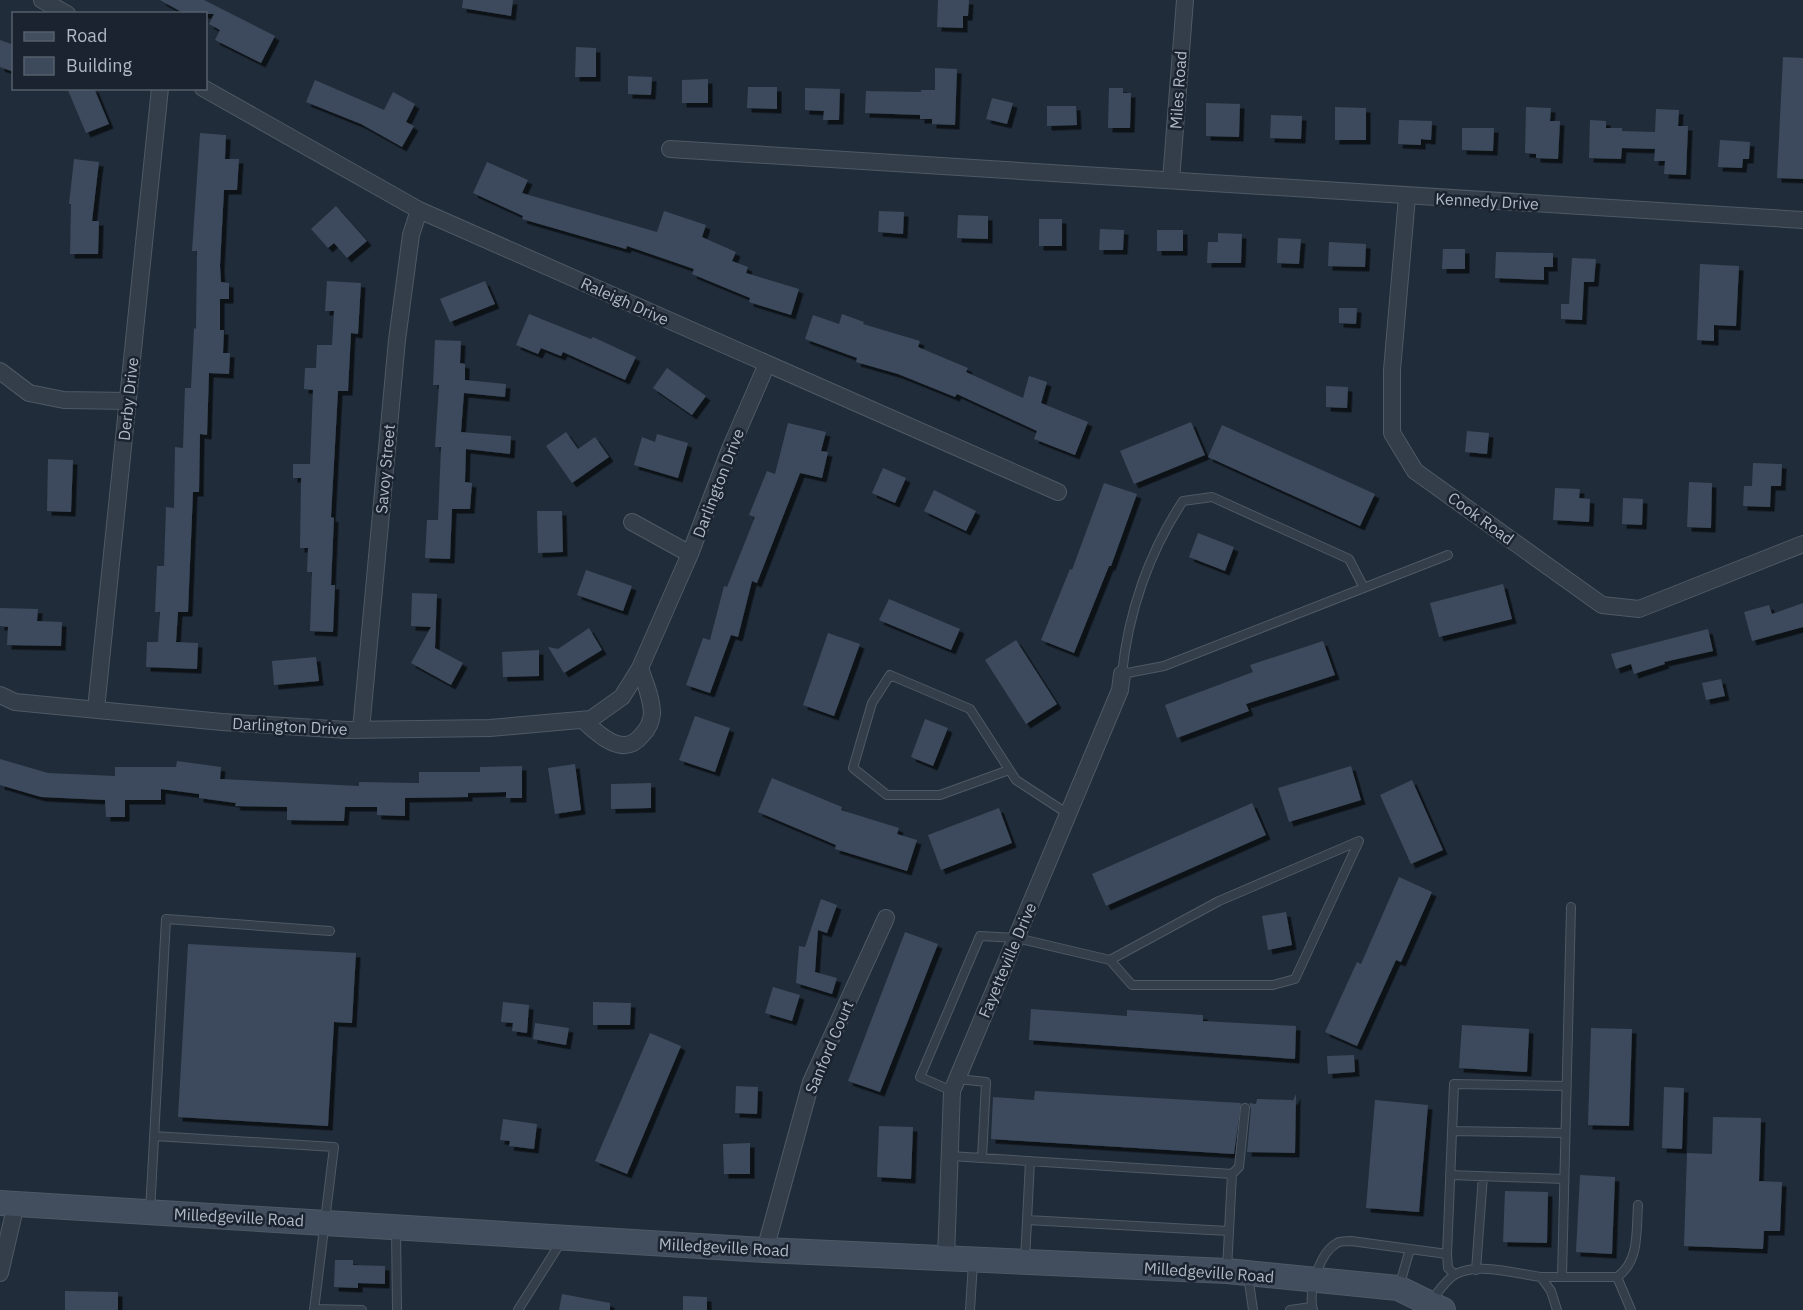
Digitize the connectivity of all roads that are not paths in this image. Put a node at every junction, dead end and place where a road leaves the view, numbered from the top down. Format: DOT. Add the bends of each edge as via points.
graph roads {
  1 [pos="42,0"];
  2 [pos="1185,0"];
  3 [pos="63,12"];
  4 [pos="160,90"];
  5 [pos="207,90"];
  6 [pos="670,149"];
  7 [pos="1171,180"];
  8 [pos="1407,196"];
  9 [pos="419,210"];
  10 [pos="1803,220"];
  11 [pos="767,364"];
  12 [pos="0,371"];
  13 [pos="128,401"];
  14 [pos="1058,492"];
  15 [pos="632,522"];
  16 [pos="1803,544"];
  17 [pos="690,554"];
  18 [pos="1448,555"];
  19 [pos="1364,588"];
  20 [pos="640,668"];
  21 [pos="1122,674"];
  22 [pos="0,695"];
  23 [pos="96,709"];
  24 [pos="583,720"];
  25 [pos="362,730"];
  26 [pos="1009,770"];
  27 [pos="1068,814"];
  28 [pos="1571,907"];
  29 [pos="886,918"];
  30 [pos="330,931"];
  31 [pos="1017,938"];
  32 [pos="1110,960"];
  33 [pos="955,1085"];
  34 [pos="1566,1086"];
  35 [pos="1245,1108"];
  36 [pos="1452,1131"];
  37 [pos="1565,1133"];
  38 [pos="154,1136"];
  39 [pos="950,1156"];
  40 [pos="982,1158"];
  41 [pos="1029,1161"];
  42 [pos="1232,1174"];
  43 [pos="1450,1175"];
  44 [pos="1483,1176"];
  45 [pos="1564,1179"];
  46 [pos="8,1203"];
  47 [pos="1638,1205"];
  48 [pos="150,1212"];
  49 [pos="1027,1220"];
  50 [pos="325,1222"];
  51 [pos="396,1226"];
  52 [pos="1228,1232"];
  53 [pos="564,1237"];
  54 [pos="1410,1249"];
  55 [pos="765,1250"];
  56 [pos="1447,1254"];
  57 [pos="946,1258"];
  58 [pos="973,1259"];
  59 [pos="1025,1262"];
  60 [pos="1476,1270"];
  61 [pos="1238,1272"];
  62 [pos="0,1273"];
  63 [pos="1454,1275"];
  64 [pos="1541,1277"];
  65 [pos="1562,1277"];
  66 [pos="1617,1277"];
  67 [pos="1314,1281"];
  68 [pos="1398,1288"];
  69 [pos="1436,1306"];
  70 [pos="1312,1308"];
  71 [pos="314,1310"];
  72 [pos="362,1310"];
  73 [pos="396,1310"];
  74 [pos="518,1310"];
  75 [pos="970,1310"];
  76 [pos="1253,1310"];
  77 [pos="1290,1310"];
  78 [pos="1557,1310"];
  79 [pos="1631,1310"];
  1 -- 3 [label="street"];
  2 -- 7 [label="street, Miles Road"];
  4 -- 13 [label="street, Derby Drive"];
  5 -- 9 [label="street, Raleigh Drive"];
  6 -- 7 [label="street, Kennedy Drive"];
  7 -- 8 [label="street, Kennedy Drive"];
  8 -- 10 [label="street, Kennedy Drive"];
  8 -- 16 [label="street, Cook Road" via="1392,370 1392,433 1415,471 1602,605 1639,609"];
  9 -- 11 [label="street, Raleigh Drive"];
  9 -- 25 [label="street, Savoy Street" via="411,235 397,339"];
  11 -- 14 [label="street, Raleigh Drive"];
  11 -- 17 [label="street, Darlington Drive"];
  12 -- 13 [label="street" via="29,393 64,400"];
  13 -- 23 [label="street, Derby Drive"];
  15 -- 17 [label="street"];
  17 -- 20 [label="street, Darlington Drive"];
  18 -- 19 [label="lane"];
  19 -- 21 [label="lane" via="1164,666"];
  19 -- 21 [label="lane" via="1349,559 1212,497 1184,501 1167,525 1145,573 1125,642"];
  20 -- 24 [label="street, Darlington Drive" via="622,697"];
  20 -- 24 [label="street" via="652,712 651,723 641,738 630,745 617,745 606,741"];
  21 -- 27 [label="street, Fayetteville Drive" via="1120,690"];
  22 -- 23 [label="street, Darlington Drive" via="15,702"];
  23 -- 25 [label="street, Darlington Drive" via="222,722"];
  24 -- 25 [label="street, Darlington Drive" via="490,728"];
  26 -- 26 [label="lane" via="970,709 890,675 872,703 853,768 887,795 940,795"];
  26 -- 27 [label="lane" via="1016,780"];
  27 -- 31 [label="street, Fayetteville Drive"];
  28 -- 34 [label="lane"];
  29 -- 55 [label="street, Sanford Court" via="811,1082"];
  30 -- 38 [label="lane" via="166,919"];
  31 -- 32 [label="lane"];
  31 -- 33 [label="street, Fayetteville Drive"];
  31 -- 33 [label="lane" via="980,936 943,1020 920,1077"];
  32 -- 32 [label="lane" via="1219,901 1359,841 1295,978 1273,985 1132,985"];
  33 -- 39 [label="street, Fayetteville Drive"];
  33 -- 40 [label="lane" via="986,1082"];
  34 -- 36 [label="lane" via="1454,1083"];
  34 -- 37 [label="lane"];
  35 -- 42 [label="lane" via="1239,1167"];
  36 -- 37 [label="lane"];
  36 -- 43 [label="lane"];
  37 -- 45 [label="lane"];
  38 -- 48 [label="lane"];
  38 -- 50 [label="lane" via="334,1147"];
  39 -- 40 [label="lane"];
  39 -- 57 [label="street, Fayetteville Drive"];
  40 -- 41 [label="lane"];
  41 -- 42 [label="lane"];
  41 -- 49 [label="lane"];
  42 -- 52 [label="lane"];
  43 -- 44 [label="lane"];
  43 -- 56 [label="lane"];
  44 -- 45 [label="lane"];
  44 -- 60 [label="lane"];
  45 -- 65 [label="lane"];
  46 -- 48 [label="street, Milledgeville Road"];
  46 -- 62 [label="street"];
  47 -- 66 [label="lane" via="1635,1255 1627,1270"];
  48 -- 50 [label="street, Milledgeville Road"];
  49 -- 52 [label="lane"];
  49 -- 59 [label="lane"];
  50 -- 51 [label="street, Milledgeville Road"];
  50 -- 71 [label="lane"];
  51 -- 53 [label="street, Milledgeville Road"];
  51 -- 73 [label="lane"];
  52 -- 61 [label="lane"];
  53 -- 55 [label="street, Milledgeville Road"];
  53 -- 74 [label="lane"];
  54 -- 56 [label="lane"];
  54 -- 67 [label="lane" via="1351,1240 1337,1243 1325,1256"];
  54 -- 68 [label="lane"];
  55 -- 57 [label="street, Milledgeville Road"];
  56 -- 63 [label="lane" via="1448,1268"];
  57 -- 58 [label="street, Milledgeville Road"];
  58 -- 59 [label="street, Milledgeville Road"];
  58 -- 75 [label="lane"];
  59 -- 61 [label="street, Milledgeville Road"];
  60 -- 63 [label="lane"];
  60 -- 64 [label="lane"];
  61 -- 67 [label="street, Milledgeville Road"];
  61 -- 76 [label="lane"];
  63 -- 69 [label="lane"];
  64 -- 65 [label="lane"];
  64 -- 78 [label="lane"];
  65 -- 66 [label="lane"];
  66 -- 79 [label="lane"];
  67 -- 68 [label="street, Milledgeville Road"];
  67 -- 70 [label="lane"];
  68 -- 69 [label="street, Milledgeville Road"];
  70 -- 77 [label="lane"];
  71 -- 72 [label="lane"];
}
